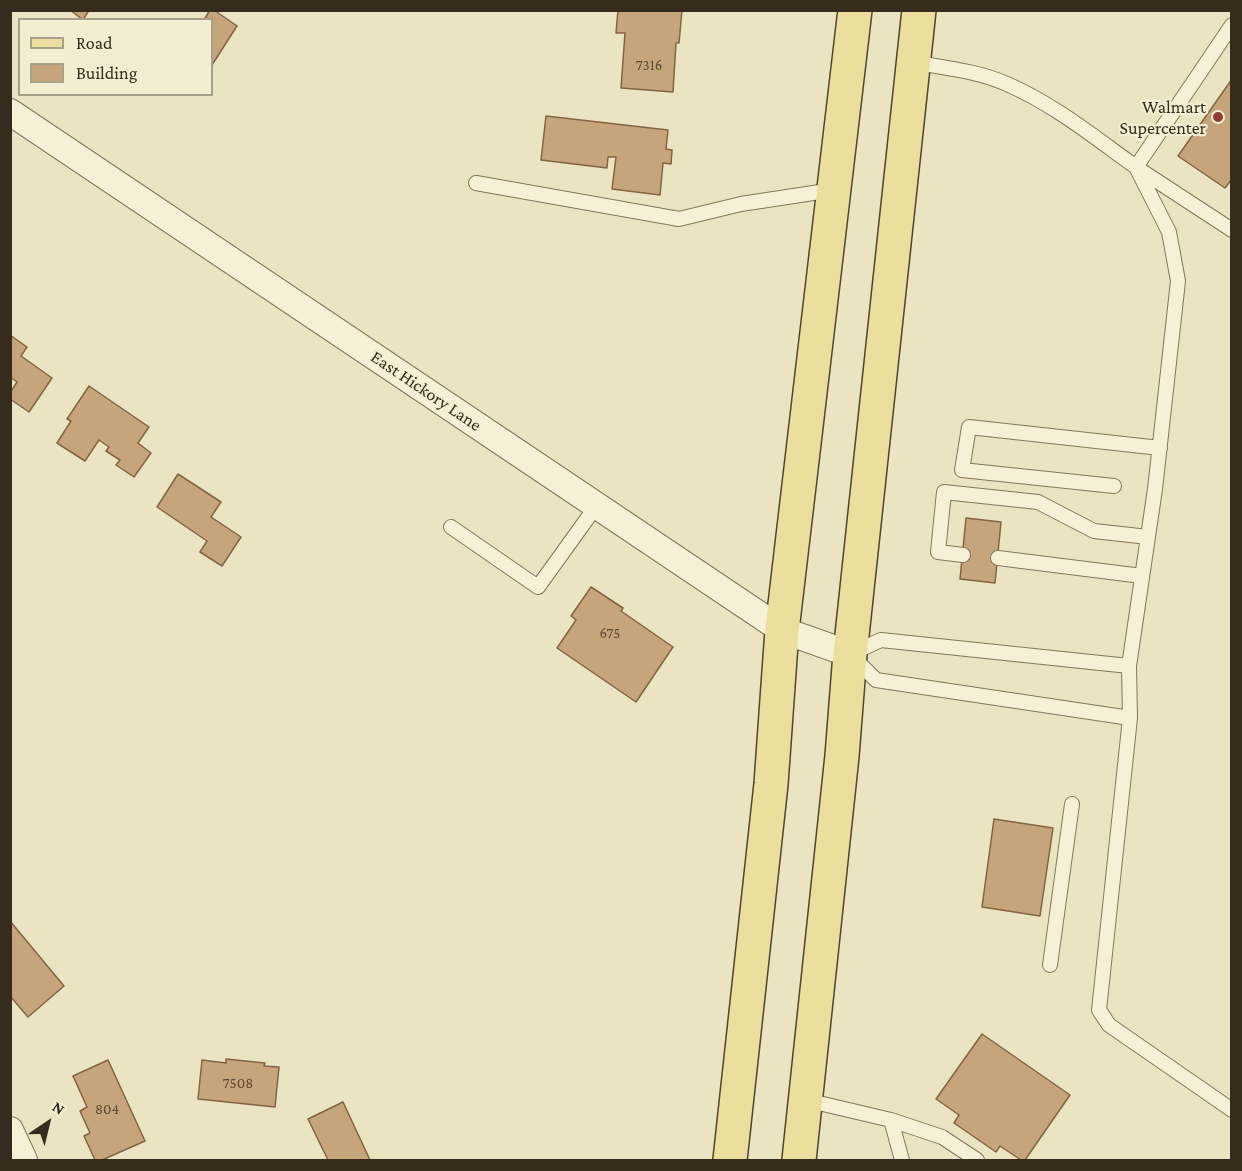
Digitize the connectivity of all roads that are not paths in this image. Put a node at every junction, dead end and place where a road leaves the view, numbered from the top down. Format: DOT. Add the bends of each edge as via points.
graph roads {
  1 [pos="855,10"];
  2 [pos="918,10"];
  3 [pos="1232,25"];
  4 [pos="913,62"];
  5 [pos="10,112"];
  6 [pos="1136,167"];
  7 [pos="476,183"];
  8 [pos="834,190"];
  9 [pos="1232,230"];
  10 [pos="1160,448"];
  11 [pos="1114,486"];
  12 [pos="597,505"];
  13 [pos="451,527"];
  14 [pos="1148,537"];
  15 [pos="963,555"];
  16 [pos="998,558"];
  17 [pos="1142,576"];
  18 [pos="782,630"];
  19 [pos="850,654"];
  20 [pos="1129,666"];
  21 [pos="1130,718"];
  22 [pos="1072,804"];
  23 [pos="1050,965"];
  24 [pos="806,1100"];
  25 [pos="1232,1110"];
  26 [pos="891,1120"];
  27 [pos="10,1130"];
  28 [pos="24,1161"];
  29 [pos="729,1161"];
  30 [pos="799,1161"];
  31 [pos="902,1161"];
  32 [pos="977,1161"];
  1 -- 8 [label="main road"];
  2 -- 4 [label="main road"];
  3 -- 6 [label="lane"];
  4 -- 6 [label="lane" via="965,71 1006,84 1054,108"];
  4 -- 19 [label="main road"];
  5 -- 12 [label="street, East Hickory Lane"];
  6 -- 9 [label="lane"];
  6 -- 10 [label="lane" via="1169,232 1178,280"];
  7 -- 8 [label="lane" via="680,219 741,204"];
  8 -- 18 [label="main road"];
  10 -- 11 [label="lane" via="969,427 962,470"];
  10 -- 14 [label="lane"];
  12 -- 13 [label="lane" via="538,587"];
  12 -- 18 [label="street, East Hickory Lane"];
  14 -- 15 [label="lane" via="1094,531 1038,502 944,492 938,552"];
  14 -- 17 [label="lane"];
  16 -- 17 [label="lane"];
  17 -- 20 [label="lane"];
  18 -- 19 [label="street, East Hickory Lane"];
  18 -- 29 [label="main road" via="771,784"];
  19 -- 20 [label="lane" via="881,640"];
  19 -- 21 [label="lane" via="876,680"];
  19 -- 24 [label="main road"];
  20 -- 21 [label="lane"];
  21 -- 25 [label="lane" via="1099,1011 1109,1025"];
  22 -- 23 [label="lane"];
  24 -- 26 [label="lane"];
  24 -- 30 [label="main road"];
  26 -- 31 [label="lane"];
  26 -- 32 [label="lane" via="942,1137"];
  27 -- 28 [label="street"];
}
